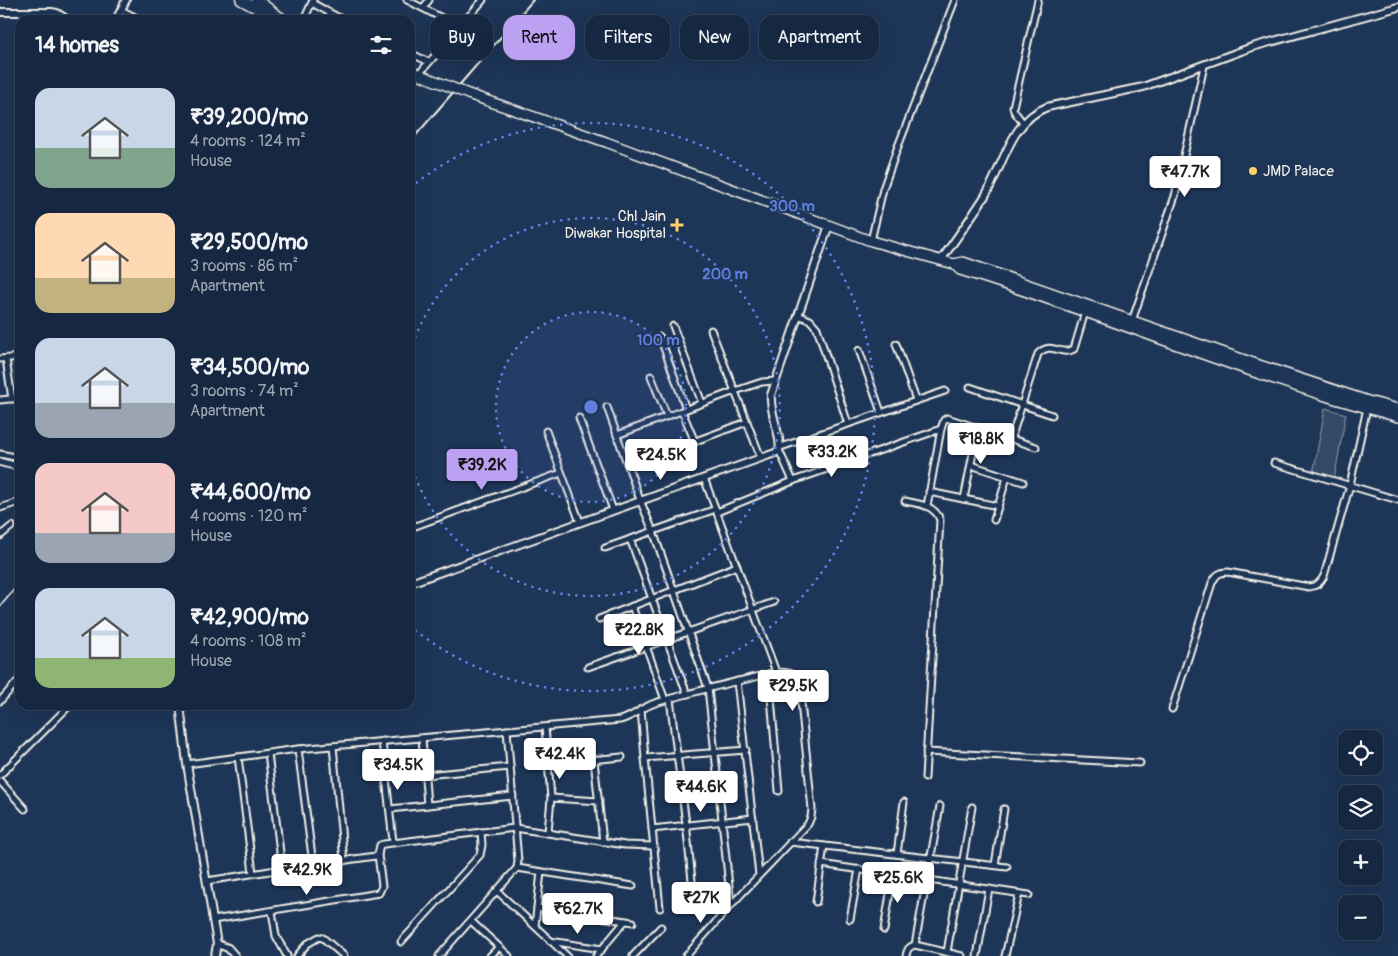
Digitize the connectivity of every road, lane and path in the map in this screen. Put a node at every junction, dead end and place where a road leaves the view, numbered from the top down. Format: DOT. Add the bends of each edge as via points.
graph roads {
  1 [pos="126,0"];
  2 [pos="241,0"];
  3 [pos="408,0"];
  4 [pos="429,0"];
  5 [pos="483,0"];
  6 [pos="955,0"];
  7 [pos="1038,0"];
  8 [pos="262,1"];
  9 [pos="313,2"];
  10 [pos="1398,7"];
  11 [pos="423,8"];
  12 [pos="121,10"];
  13 [pos="0,12"];
  14 [pos="273,13"];
  15 [pos="60,15"];
  16 [pos="118,15"];
  17 [pos="132,15"];
  18 [pos="276,15"];
  19 [pos="306,15"];
  20 [pos="335,15"];
  21 [pos="436,15"];
  22 [pos="470,15"];
  23 [pos="415,54"];
  24 [pos="430,62"];
  25 [pos="1204,66"];
  26 [pos="415,72"];
  27 [pos="415,73"];
  28 [pos="1023,124"];
  29 [pos="829,226"];
  30 [pos="871,241"];
  31 [pos="941,260"];
  32 [pos="954,264"];
  33 [pos="1085,312"];
  34 [pos="798,315"];
  35 [pos="1132,321"];
  36 [pos="674,326"];
  37 [pos="711,330"];
  38 [pos="660,337"];
  39 [pos="896,344"];
  40 [pos="859,350"];
  41 [pos="3,359"];
  42 [pos="651,376"];
  43 [pos="775,381"];
  44 [pos="970,387"];
  45 [pos="735,391"];
  46 [pos="945,391"];
  47 [pos="12,399"];
  48 [pos="15,399"];
  49 [pos="0,400"];
  50 [pos="916,400"];
  51 [pos="702,403"];
  52 [pos="1022,404"];
  53 [pos="607,407"];
  54 [pos="1367,408"];
  55 [pos="1398,409"];
  56 [pos="684,410"];
  57 [pos="881,412"];
  58 [pos="1052,415"];
  59 [pos="667,416"];
  60 [pos="1398,417"];
  61 [pos="579,418"];
  62 [pos="747,422"];
  63 [pos="848,424"];
  64 [pos="978,428"];
  65 [pos="941,429"];
  66 [pos="546,431"];
  67 [pos="616,434"];
  68 [pos="1011,439"];
  69 [pos="695,442"];
  70 [pos="1036,447"];
  71 [pos="780,448"];
  72 [pos="0,454"];
  73 [pos="15,457"];
  74 [pos="761,458"];
  75 [pos="0,462"];
  76 [pos="1274,463"];
  77 [pos="971,465"];
  78 [pos="15,466"];
  79 [pos="628,466"];
  80 [pos="561,473"];
  81 [pos="1006,476"];
  82 [pos="704,478"];
  83 [pos="793,482"];
  84 [pos="1023,482"];
  85 [pos="1350,485"];
  86 [pos="930,492"];
  87 [pos="640,500"];
  88 [pos="964,500"];
  89 [pos="1398,500"];
  90 [pos="905,501"];
  91 [pos="15,503"];
  92 [pos="927,506"];
  93 [pos="998,506"];
  94 [pos="0,508"];
  95 [pos="613,510"];
  96 [pos="716,510"];
  97 [pos="994,520"];
  98 [pos="580,522"];
  99 [pos="12,526"];
  100 [pos="415,526"];
  101 [pos="654,531"];
  102 [pos="0,536"];
  103 [pos="630,540"];
  104 [pos="605,548"];
  105 [pos="737,566"];
  106 [pos="415,581"];
  107 [pos="674,589"];
  108 [pos="651,598"];
  109 [pos="774,602"];
  110 [pos="632,606"];
  111 [pos="752,609"];
  112 [pos="599,619"];
  113 [pos="689,630"];
  114 [pos="667,638"];
  115 [pos="646,646"];
  116 [pos="588,667"];
  117 [pos="776,672"];
  118 [pos="769,674"];
  119 [pos="737,681"];
  120 [pos="15,685"];
  121 [pos="708,688"];
  122 [pos="687,694"];
  123 [pos="668,699"];
  124 [pos="0,701"];
  125 [pos="641,708"];
  126 [pos="1172,709"];
  127 [pos="65,710"];
  128 [pos="181,710"];
  129 [pos="546,727"];
  130 [pos="507,730"];
  131 [pos="422,738"];
  132 [pos="382,742"];
  133 [pos="333,746"];
  134 [pos="298,749"];
  135 [pos="746,750"];
  136 [pos="716,752"];
  137 [pos="926,752"];
  138 [pos="268,753"];
  139 [pos="678,756"];
  140 [pos="238,757"];
  141 [pos="622,757"];
  142 [pos="645,758"];
  143 [pos="594,760"];
  144 [pos="187,764"];
  145 [pos="548,764"];
  146 [pos="1140,764"];
  147 [pos="510,767"];
  148 [pos="0,775"];
  149 [pos="425,775"];
  150 [pos="925,778"];
  151 [pos="0,781"];
  152 [pos="779,791"];
  153 [pos="513,796"];
  154 [pos="551,798"];
  155 [pos="598,801"];
  156 [pos="904,802"];
  157 [pos="427,805"];
  158 [pos="940,806"];
  159 [pos="972,807"];
  160 [pos="25,809"];
  161 [pos="390,809"];
  162 [pos="1004,809"];
  163 [pos="753,818"];
  164 [pos="723,821"];
  165 [pos="686,824"];
  166 [pos="515,828"];
  167 [pos="652,829"];
  168 [pos="481,832"];
  169 [pos="548,832"];
  170 [pos="393,842"];
  171 [pos="603,842"];
  172 [pos="790,842"];
  173 [pos="654,846"];
  174 [pos="824,846"];
  175 [pos="896,854"];
  176 [pos="378,855"];
  177 [pos="930,858"];
  178 [pos="344,861"];
  179 [pos="963,862"];
  180 [pos="313,864"];
  181 [pos="821,864"];
  182 [pos="994,865"];
  183 [pos="1006,866"];
  184 [pos="282,868"];
  185 [pos="517,868"];
  186 [pos="859,869"];
  187 [pos="541,872"];
  188 [pos="253,873"];
  189 [pos="759,875"];
  190 [pos="893,875"];
  191 [pos="927,880"];
  192 [pos="207,881"];
  193 [pos="960,885"];
  194 [pos="634,886"];
  195 [pos="989,889"];
  196 [pos="498,892"];
  197 [pos="1019,894"];
  198 [pos="1029,896"];
  199 [pos="816,902"];
  200 [pos="731,905"];
  201 [pos="537,908"];
  202 [pos="660,908"];
  203 [pos="695,910"];
  204 [pos="272,911"];
  205 [pos="850,919"];
  206 [pos="214,920"];
  207 [pos="470,921"];
  208 [pos="625,921"];
  209 [pos="633,922"];
  210 [pos="535,926"];
  211 [pos="661,927"];
  212 [pos="884,930"];
  213 [pos="550,940"];
  214 [pos="401,942"];
  215 [pos="217,944"];
  216 [pos="915,945"];
  217 [pos="499,947"];
  218 [pos="602,949"];
  219 [pos="947,952"];
  220 [pos="935,953"];
  221 [pos="215,956"];
  222 [pos="236,956"];
  223 [pos="287,956"];
  224 [pos="297,956"];
  225 [pos="344,956"];
  226 [pos="439,956"];
  227 [pos="490,956"];
  228 [pos="509,956"];
  229 [pos="567,956"];
  230 [pos="596,956"];
  231 [pos="634,956"];
  232 [pos="686,956"];
  233 [pos="906,956"];
  234 [pos="962,956"];
  235 [pos="977,956"];
  236 [pos="1005,956"];
  1 -- 12 [label="street"];
  2 -- 14 [label="main road" via="265,13"];
  3 -- 11 [label="street"];
  4 -- 11 [label="street"];
  5 -- 22 [label="street"];
  6 -- 30 [label="street" via="883,189"];
  7 -- 28 [label="street" via="1013,107"];
  8 -- 14 [label="main road"];
  9 -- 19 [label="street"];
  9 -- 20 [label="street"];
  10 -- 25 [label="street" via="1252,48"];
  11 -- 21 [label="street"];
  12 -- 16 [label="street"];
  12 -- 17 [label="street"];
  13 -- 15 [label="street" via="51,12"];
  14 -- 18 [label="main road"];
  23 -- 24 [label="street"];
  24 -- 26 [label="street"];
  25 -- 28 [label="street" via="1143,87 1047,107 1035,112"];
  25 -- 35 [label="street" via="1175,196"];
  27 -- 29 [label="main road, bridge"];
  28 -- 31 [label="street" via="986,194"];
  29 -- 30 [label="main road"];
  29 -- 34 [label="street"];
  30 -- 31 [label="main road"];
  31 -- 32 [label="main road"];
  32 -- 33 [label="main road" via="960,270"];
  32 -- 35 [label="main road" via="963,262"];
  33 -- 52 [label="street" via="1074,349 1066,352 1045,348 1038,354"];
  33 -- 54 [label="main road"];
  34 -- 43 [label="street"];
  34 -- 63 [label="street" via="810,320 817,328"];
  35 -- 55 [label="main road"];
  36 -- 51 [label="street"];
  37 -- 45 [label="street"];
  38 -- 56 [label="street"];
  39 -- 50 [label="street"];
  40 -- 57 [label="street"];
  41 -- 47 [label="street"];
  42 -- 59 [label="street"];
  43 -- 45 [label="street"];
  43 -- 71 [label="street" via="770,402"];
  44 -- 52 [label="street"];
  45 -- 51 [label="street"];
  45 -- 62 [label="street"];
  46 -- 50 [label="street"];
  47 -- 48 [label="street"];
  47 -- 49 [label="street"];
  50 -- 57 [label="street"];
  51 -- 56 [label="street"];
  52 -- 58 [label="street"];
  52 -- 68 [label="street"];
  53 -- 67 [label="street"];
  54 -- 60 [label="main road"];
  54 -- 85 [label="street"];
  56 -- 59 [label="street"];
  56 -- 69 [label="street"];
  57 -- 63 [label="street"];
  59 -- 67 [label="street"];
  61 -- 95 [label="street"];
  62 -- 69 [label="street"];
  62 -- 74 [label="street"];
  63 -- 71 [label="street"];
  64 -- 65 [label="street" via="947,418"];
  64 -- 68 [label="street"];
  64 -- 77 [label="street"];
  65 -- 83 [label="street"];
  65 -- 86 [label="street"];
  66 -- 80 [label="street"];
  67 -- 79 [label="street"];
  68 -- 70 [label="street"];
  69 -- 79 [label="street"];
  71 -- 74 [label="street"];
  71 -- 83 [label="street"];
  72 -- 73 [label="street"];
  74 -- 82 [label="street"];
  75 -- 78 [label="street"];
  76 -- 85 [label="street"];
  77 -- 81 [label="street"];
  77 -- 88 [label="street"];
  79 -- 87 [label="street"];
  80 -- 98 [label="street"];
  80 -- 100 [label="street"];
  81 -- 84 [label="street"];
  81 -- 93 [label="street"];
  82 -- 87 [label="street"];
  82 -- 96 [label="street"];
  83 -- 96 [label="street"];
  85 -- 89 [label="street"];
  85 -- 126 [label="street" via="1324,576 1315,586 1298,586 1228,572 1216,575"];
  86 -- 88 [label="street"];
  86 -- 92 [label="street"];
  87 -- 95 [label="street"];
  87 -- 101 [label="street"];
  88 -- 93 [label="street"];
  90 -- 92 [label="street"];
  91 -- 94 [label="street"];
  92 -- 137 [label="street" via="938,514 940,528"];
  93 -- 97 [label="street"];
  95 -- 98 [label="street"];
  96 -- 101 [label="street"];
  96 -- 105 [label="street"];
  98 -- 106 [label="street"];
  99 -- 102 [label="street"];
  101 -- 103 [label="street"];
  101 -- 107 [label="street"];
  103 -- 104 [label="street"];
  103 -- 108 [label="street"];
  105 -- 107 [label="street"];
  105 -- 111 [label="street"];
  107 -- 108 [label="street"];
  107 -- 113 [label="street"];
  108 -- 110 [label="street"];
  108 -- 114 [label="street"];
  109 -- 111 [label="street"];
  110 -- 112 [label="street"];
  110 -- 115 [label="street"];
  111 -- 113 [label="street"];
  111 -- 117 [label="street"];
  113 -- 114 [label="street"];
  113 -- 121 [label="street"];
  114 -- 115 [label="street"];
  114 -- 122 [label="street"];
  115 -- 116 [label="street"];
  115 -- 123 [label="street"];
  117 -- 118 [label="street"];
  117 -- 172 [label="street" via="792,674 799,683 812,800 808,824"];
  118 -- 119 [label="street"];
  118 -- 152 [label="street"];
  119 -- 121 [label="street"];
  119 -- 135 [label="street"];
  120 -- 124 [label="street"];
  121 -- 122 [label="street"];
  121 -- 136 [label="street"];
  122 -- 123 [label="street"];
  123 -- 125 [label="street"];
  123 -- 139 [label="street"];
  125 -- 129 [label="street" via="633,716 620,720"];
  125 -- 142 [label="street"];
  127 -- 148 [label="street"];
  128 -- 144 [label="street"];
  129 -- 130 [label="street"];
  129 -- 145 [label="street"];
  130 -- 131 [label="street"];
  130 -- 147 [label="street"];
  131 -- 132 [label="street"];
  131 -- 149 [label="street"];
  132 -- 133 [label="street"];
  132 -- 161 [label="street"];
  133 -- 134 [label="street"];
  133 -- 178 [label="street"];
  134 -- 138 [label="street"];
  134 -- 180 [label="street"];
  135 -- 136 [label="street"];
  135 -- 163 [label="street"];
  136 -- 139 [label="street"];
  136 -- 164 [label="street"];
  137 -- 146 [label="street"];
  137 -- 150 [label="street"];
  138 -- 140 [label="street"];
  138 -- 184 [label="street"];
  139 -- 142 [label="street"];
  139 -- 165 [label="street"];
  140 -- 144 [label="street"];
  140 -- 188 [label="street"];
  141 -- 143 [label="street"];
  142 -- 167 [label="street"];
  143 -- 145 [label="street"];
  143 -- 155 [label="street"];
  144 -- 192 [label="street"];
  145 -- 154 [label="street"];
  147 -- 149 [label="street"];
  147 -- 153 [label="street"];
  149 -- 157 [label="street"];
  151 -- 160 [label="street"];
  153 -- 157 [label="street"];
  153 -- 166 [label="street"];
  154 -- 155 [label="street"];
  154 -- 169 [label="street"];
  155 -- 171 [label="street"];
  156 -- 175 [label="street"];
  157 -- 161 [label="street"];
  158 -- 177 [label="street"];
  159 -- 179 [label="street"];
  161 -- 170 [label="street"];
  162 -- 182 [label="street"];
  163 -- 164 [label="street"];
  163 -- 189 [label="street"];
  164 -- 165 [label="street"];
  164 -- 200 [label="street"];
  165 -- 167 [label="street"];
  165 -- 203 [label="street"];
  166 -- 168 [label="street"];
  166 -- 169 [label="street"];
  166 -- 185 [label="street"];
  167 -- 173 [label="street"];
  168 -- 170 [label="street"];
  168 -- 214 [label="street" via="480,855"];
  169 -- 171 [label="street"];
  170 -- 176 [label="street" via="380,845"];
  171 -- 173 [label="street"];
  172 -- 174 [label="street"];
  172 -- 189 [label="street"];
  173 -- 202 [label="street"];
  174 -- 175 [label="street"];
  174 -- 181 [label="street"];
  175 -- 177 [label="street"];
  176 -- 178 [label="street"];
  176 -- 204 [label="street" via="382,886 379,893"];
  177 -- 179 [label="street"];
  177 -- 191 [label="street"];
  178 -- 180 [label="street"];
  179 -- 182 [label="street"];
  179 -- 193 [label="street"];
  180 -- 184 [label="street"];
  181 -- 186 [label="street"];
  181 -- 199 [label="street"];
  182 -- 183 [label="street"];
  184 -- 188 [label="street"];
  185 -- 187 [label="street"];
  185 -- 196 [label="street"];
  186 -- 190 [label="street"];
  186 -- 205 [label="street"];
  187 -- 194 [label="street"];
  187 -- 201 [label="street"];
  188 -- 192 [label="street"];
  189 -- 200 [label="street"];
  190 -- 191 [label="street"];
  190 -- 212 [label="street"];
  191 -- 193 [label="street"];
  191 -- 216 [label="street"];
  192 -- 206 [label="street"];
  193 -- 195 [label="street"];
  193 -- 219 [label="street"];
  195 -- 197 [label="street"];
  195 -- 235 [label="street"];
  196 -- 207 [label="street"];
  196 -- 210 [label="street"];
  197 -- 198 [label="street"];
  197 -- 236 [label="street"];
  200 -- 232 [label="street"];
  201 -- 208 [label="street"];
  201 -- 210 [label="street"];
  204 -- 206 [label="street"];
  204 -- 223 [label="street" via="276,936"];
  206 -- 215 [label="street"];
  207 -- 217 [label="street"];
  207 -- 226 [label="street"];
  208 -- 209 [label="street"];
  208 -- 218 [label="street"];
  210 -- 213 [label="street"];
  211 -- 231 [label="street"];
  213 -- 218 [label="street"];
  213 -- 229 [label="street"];
  215 -- 221 [label="street"];
  215 -- 222 [label="street"];
  216 -- 220 [label="street"];
  216 -- 233 [label="street" via="908,949"];
  217 -- 227 [label="street"];
  217 -- 228 [label="street"];
  218 -- 230 [label="street"];
  219 -- 220 [label="street"];
  219 -- 234 [label="street"];
  224 -- 225 [label="street" via="319,937"];
}
